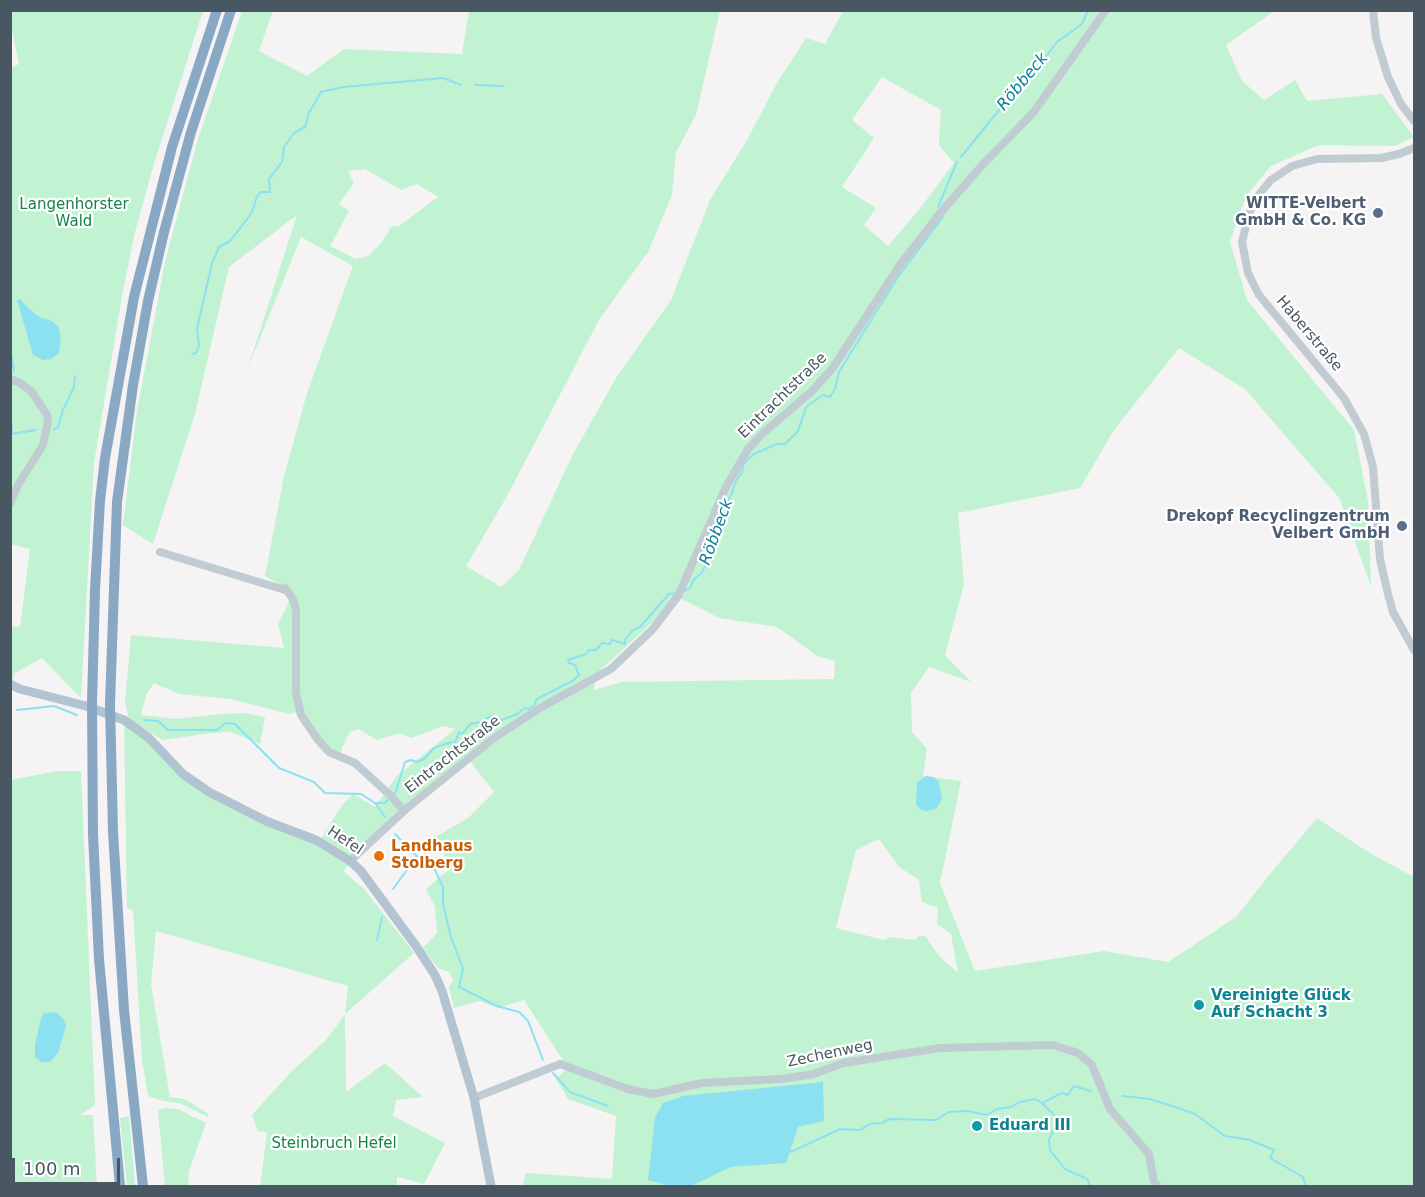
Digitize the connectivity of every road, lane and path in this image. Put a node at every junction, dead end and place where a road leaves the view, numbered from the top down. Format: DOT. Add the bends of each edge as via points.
graph roads {
  1 [pos="217,10"];
  2 [pos="231,10"];
  3 [pos="1106,10"];
  4 [pos="1373,10"];
  5 [pos="1414,122"];
  6 [pos="1414,148"];
  7 [pos="10,379"];
  8 [pos="10,504"];
  9 [pos="160,552"];
  10 [pos="1414,650"];
  11 [pos="11,683"];
  12 [pos="404,811"];
  13 [pos="350,861"];
  14 [pos="474,1098"];
  15 [pos="120,1186"];
  16 [pos="143,1186"];
  17 [pos="491,1186"];
  18 [pos="1157,1186"];
  1 -- 15 [label="highway" via="172,147 134,297 103,480 97,541 93,834 99,959"];
  2 -- 16 [label="highway" via="191,132 148,301 117,502 110,758 124,1010"];
  3 -- 12 [label="street, Eintrachtstraße" via="1033,113 941,212 900,265 832,369 748,449 726,487 678,596 653,629 611,669 494,738"];
  4 -- 5 [label="street" via="1376,38 1388,77"];
  6 -- 10 [label="street, Haberstraße" via="1381,158 1317,159 1292,166 1271,180 1257,198 1242,242 1248,273 1259,295 1344,398 1364,434 1373,467 1380,559 1388,594 1393,612"];
  7 -- 8 [label="street" via="32,392 48,422 43,445"];
  9 -- 12 [label="street" via="285,589 296,610 296,693 301,715 329,752 356,763"];
  11 -- 13 [label="main road, Hefel" via="124,720 142,732 183,774 209,792 266,821 310,837"];
  12 -- 13 [label="street, Eintrachtstraße"];
  13 -- 14 [label="main road, Hefel" via="370,881 435,975"];
  14 -- 17 [label="main road, Hefel"];
  14 -- 18 [label="street, Zechenweg" via="560,1064 653,1094 702,1083 814,1074 843,1063 940,1048 1053,1046 1078,1053 1092,1065 1110,1109 1149,1154"];
}
